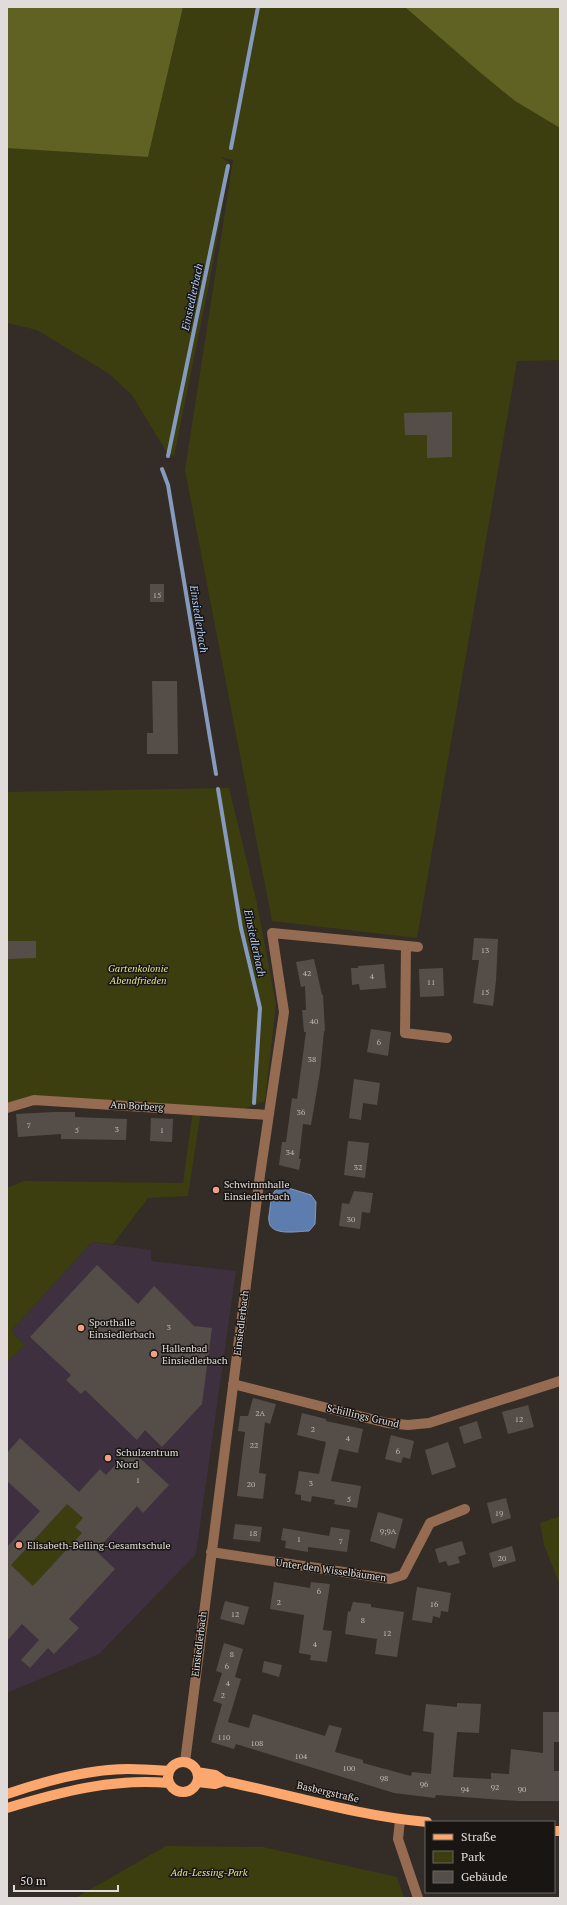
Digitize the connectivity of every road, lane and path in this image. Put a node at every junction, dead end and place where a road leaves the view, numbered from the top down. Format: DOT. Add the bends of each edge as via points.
graph roads {
  1 [pos="406,946"];
  2 [pos="418,948"];
  3 [pos="447,1038"];
  4 [pos="7,1108"];
  5 [pos="268,1115"];
  6 [pos="560,1381"];
  7 [pos="233,1384"];
  8 [pos="465,1509"];
  9 [pos="211,1552"];
  10 [pos="185,1762"];
  11 [pos="169,1771"];
  12 [pos="197,1777"];
  13 [pos="168,1783"];
  14 [pos="7,1794"];
  15 [pos="7,1808"];
  16 [pos="400,1820"];
  17 [pos="425,1822"];
  18 [pos="418,1898"];
  1 -- 2 [label="street"];
  1 -- 3 [label="street" via="405,1033"];
  1 -- 5 [label="street, Einsiedlerbach" via="272,933 284,1012"];
  4 -- 5 [label="street, Am Borberg" via="34,1100"];
  5 -- 7 [label="street, Einsiedlerbach"];
  6 -- 7 [label="street, Schillings Grund" via="429,1423 408,1425 387,1423"];
  7 -- 9 [label="street, Einsiedlerbach"];
  8 -- 9 [label="street, Unter den Wisselbäumen" via="430,1523 403,1575 390,1579"];
  9 -- 10 [label="street, Einsiedlerbach"];
  10 -- 11 [label="main road" via="177,1763"];
  10 -- 12 [label="main road" via="190,1764"];
  11 -- 13 [label="main road"];
  11 -- 14 [label="main road" via="128,1769 90,1773 34,1785"];
  12 -- 13 [label="main road" via="194,1788 188,1792 176,1791"];
  12 -- 16 [label="main road, Basbergstraße" via="215,1775 224,1781"];
  13 -- 15 [label="main road" via="131,1781 103,1785 66,1791"];
  16 -- 17 [label="main road, Basbergstraße"];
  16 -- 18 [label="street" via="398,1839"];
}
